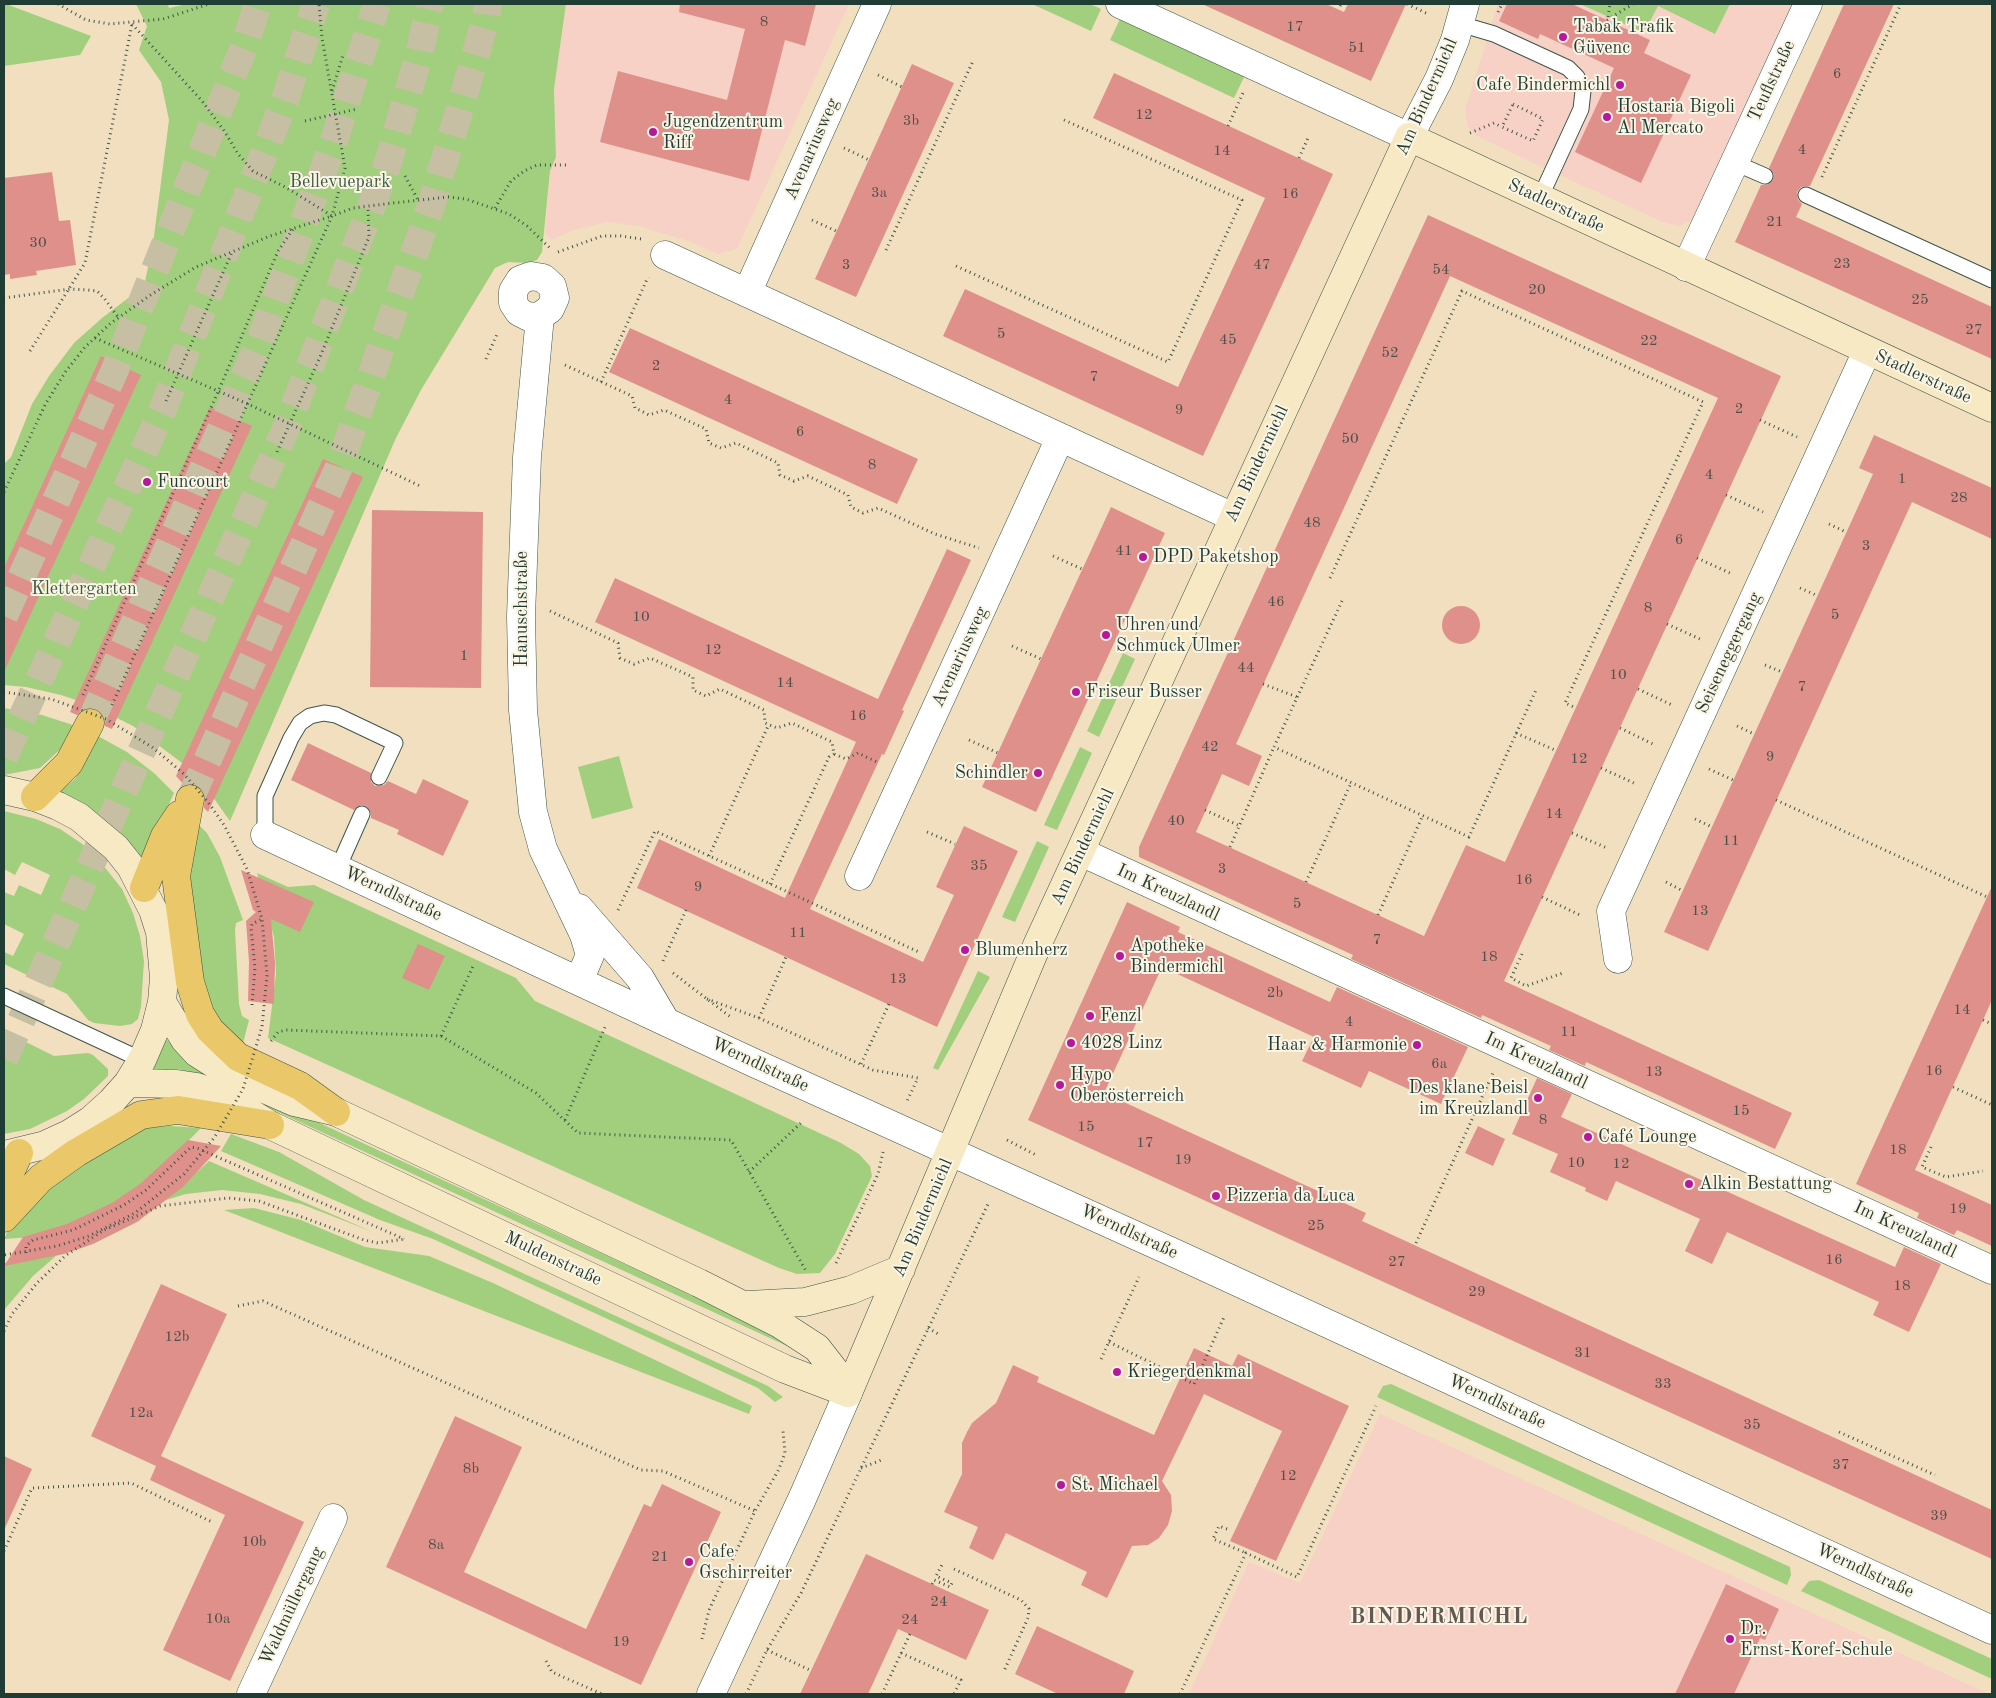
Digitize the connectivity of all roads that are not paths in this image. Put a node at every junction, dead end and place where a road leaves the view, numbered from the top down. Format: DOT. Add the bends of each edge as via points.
graph roads {
  1 [pos="878,4"];
  2 [pos="1120,4"];
  3 [pos="1808,4"];
  4 [pos="1462,14"];
  5 [pos="1409,137"];
  6 [pos="1735,163"];
  7 [pos="1765,176"];
  8 [pos="1809,197"];
  9 [pos="1540,198"];
  10 [pos="657,264"];
  11 [pos="1686,267"];
  12 [pos="1992,280"];
  13 [pos="747,293"];
  14 [pos="540,316"];
  15 [pos="1867,351"];
  16 [pos="1992,408"];
  17 [pos="1060,438"];
  18 [pos="1233,517"];
  19 [pos="93,713"];
  20 [pos="379,777"];
  21 [pos="4,790"];
  22 [pos="35,797"];
  23 [pos="362,814"];
  24 [pos="265,835"];
  25 [pos="1081,852"];
  26 [pos="338,868"];
  27 [pos="859,876"];
  28 [pos="144,888"];
  29 [pos="565,894"];
  30 [pos="1618,959"];
  31 [pos="579,981"];
  32 [pos="4,996"];
  33 [pos="162,1002"];
  34 [pos="666,1022"];
  35 [pos="135,1071"];
  36 [pos="336,1112"];
  37 [pos="270,1125"];
  38 [pos="951,1151"];
  39 [pos="11,1154"];
  40 [pos="4,1186"];
  41 [pos="4,1218"];
  42 [pos="901,1269"];
  43 [pos="1992,1270"];
  44 [pos="743,1305"];
  45 [pos="848,1393"];
  46 [pos="333,1518"];
  47 [pos="1992,1630"];
  48 [pos="251,1694"];
  49 [pos="711,1694"];
  1 -- 13 [label="street, Avenariusweg"];
  2 -- 5 [label="street, Stadlerstraße"];
  3 -- 6 [label="street, Teuflstraße"];
  4 -- 5 [label="street, Am Bindermichl" via="1439,79"];
  4 -- 9 [label="lane" via="1494,34 1568,68 1578,77 1583,91 1581,109"];
  5 -- 9 [label="main road, Stadlerstraße"];
  5 -- 18 [label="main road, Am Bindermichl"];
  6 -- 7 [label="lane"];
  6 -- 11 [label="street, Teuflstraße"];
  8 -- 12 [label="lane"];
  9 -- 11 [label="main road, Stadlerstraße"];
  10 -- 13 [label="street"];
  11 -- 15 [label="main road, Stadlerstraße"];
  13 -- 17 [label="street"];
  14 -- 29 [label="street, Hanuschstraße" via="522,529 523,710 533,812 543,849"];
  15 -- 16 [label="main road, Stadlerstraße"];
  15 -- 30 [label="street, Seiseneggergang" via="1611,911"];
  17 -- 18 [label="street"];
  17 -- 27 [label="street, Avenariusweg"];
  18 -- 25 [label="main road, Am Bindermichl"];
  19 -- 22 [label="highway" via="69,763"];
  20 -- 24 [label="lane" via="394,743 336,715 310,716 300,723 291,738 264,796"];
  21 -- 22 [label="main road"];
  22 -- 28 [label="main road" via="79,817 99,832 131,867"];
  23 -- 26 [label="lane"];
  24 -- 26 [label="street, Werndlstraße"];
  25 -- 38 [label="main road, Am Bindermichl" via="1020,985"];
  25 -- 43 [label="street, Im Kreuzlandl"];
  26 -- 31 [label="street, Werndlstraße"];
  28 -- 33 [label="main road" via="160,932 164,970"];
  28 -- 36 [label="highway" via="165,836 190,799 176,876 190,982 200,1014 210,1030 238,1057 300,1086"];
  29 -- 31 [label="street, Hanuschstraße" via="590,955"];
  29 -- 34 [label="street, Hanuschstraße" via="640,978"];
  31 -- 34 [label="street, Werndlstraße"];
  32 -- 35 [label="lane"];
  33 -- 35 [label="main road" via="155,1030"];
  33 -- 36 [label="main road" via="185,1040 197,1053 230,1074 294,1102"];
  34 -- 38 [label="street, Werndlstraße"];
  35 -- 37 [label="main road, Muldenstraße" via="226,1098"];
  35 -- 39 [label="main road" via="91,1120 61,1138"];
  36 -- 44 [label="main road"];
  37 -- 41 [label="highway" via="178,1110 141,1115 41,1178"];
  37 -- 45 [label="main road, Muldenstraße" via="776,1364"];
  38 -- 42 [label="main road, Am Bindermichl"];
  38 -- 47 [label="street, Werndlstraße"];
  39 -- 40 [label="highway"];
  42 -- 44 [label="main road" via="851,1290 805,1302"];
  42 -- 45 [label="main road, Am Bindermichl"];
  44 -- 45 [label="main road" via="799,1334 817,1348"];
  45 -- 49 [label="street, Am Bindermichl"];
  46 -- 48 [label="street, Waldmüllergang"];
}
